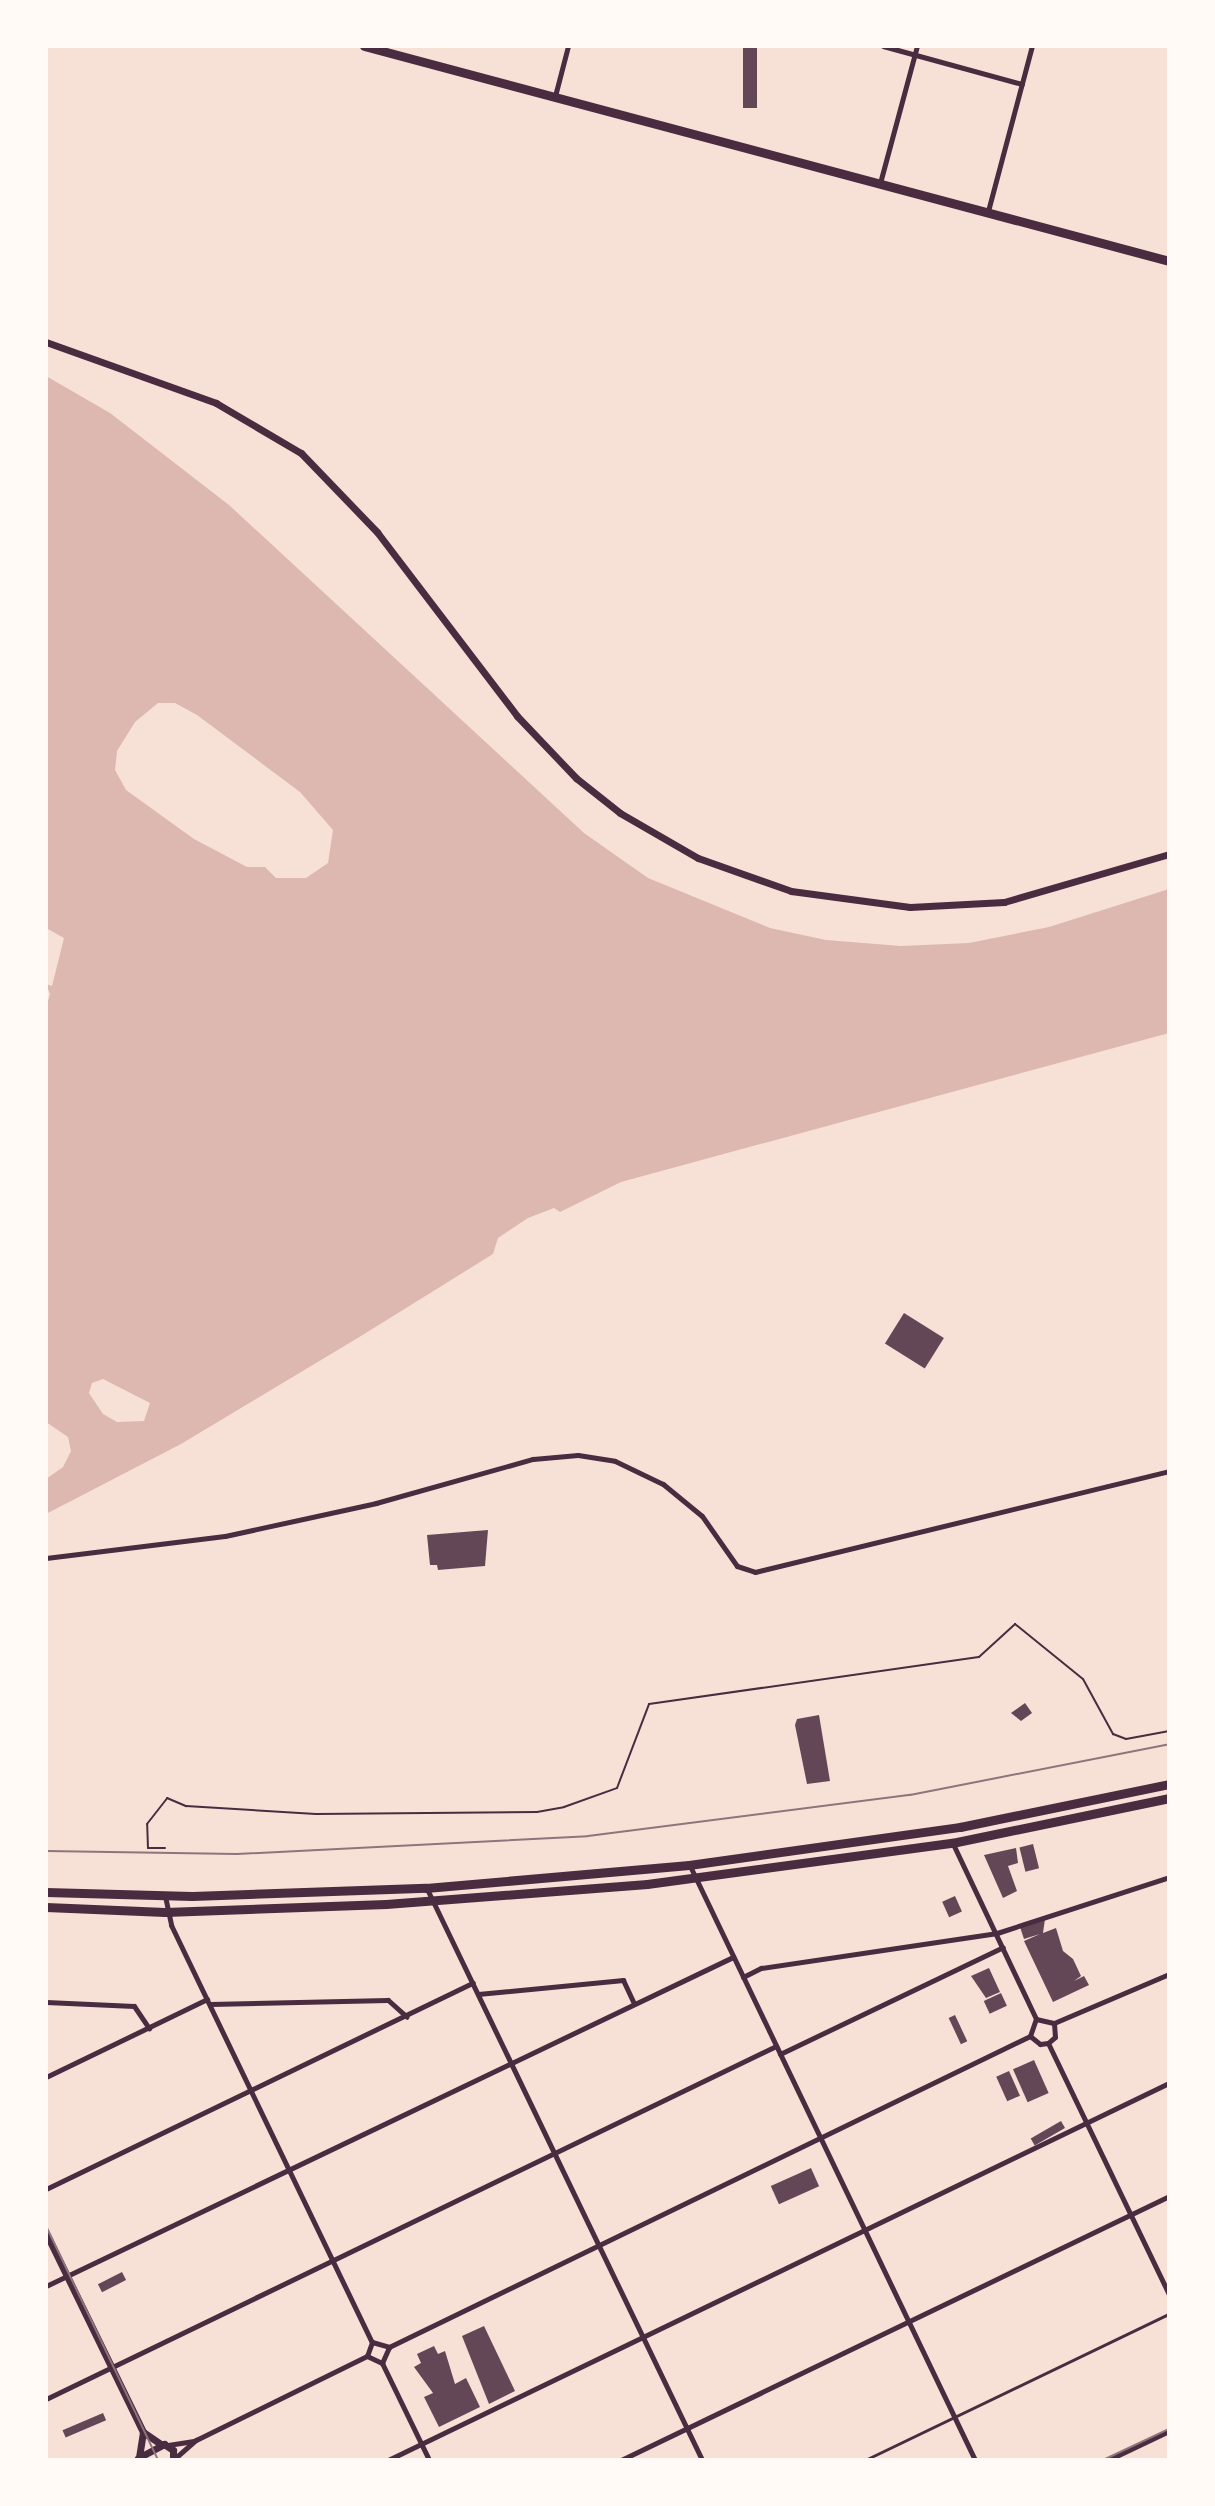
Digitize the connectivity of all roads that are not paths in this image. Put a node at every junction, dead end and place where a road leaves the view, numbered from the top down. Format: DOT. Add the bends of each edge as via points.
graph roads {
  1 [pos="364,46"];
  2 [pos="568,46"];
  3 [pos="883,46"];
  4 [pos="917,46"];
  5 [pos="1032,46"];
  6 [pos="915,55"];
  7 [pos="1022,84"];
  8 [pos="554,97"];
  9 [pos="880,183"];
  10 [pos="987,213"];
  11 [pos="1169,261"];
  12 [pos="46,342"];
  13 [pos="1169,854"];
  14 [pos="1169,1471"];
  15 [pos="46,1558"];
  16 [pos="1169,1784"];
  17 [pos="1169,1798"];
  18 [pos="952,1843"];
  19 [pos="689,1865"];
  20 [pos="1169,1877"];
  21 [pos="696,1879"];
  22 [pos="426,1888"];
  23 [pos="46,1892"];
  24 [pos="165,1896"];
  25 [pos="433,1902"];
  26 [pos="46,1907"];
  27 [pos="165,1912"];
  28 [pos="997,1933"];
  29 [pos="1003,1947"];
  30 [pos="733,1957"];
  31 [pos="1169,1974"];
  32 [pos="743,1977"];
  33 [pos="473,1983"];
  34 [pos="478,1994"];
  35 [pos="46,2002"];
  36 [pos="208,2002"];
  37 [pos="634,2004"];
  38 [pos="407,2017"];
  39 [pos="1036,2019"];
  40 [pos="1054,2023"];
  41 [pos="149,2028"];
  42 [pos="1030,2036"];
  43 [pos="1048,2043"];
  44 [pos="776,2046"];
  45 [pos="780,2054"];
  46 [pos="511,2063"];
  47 [pos="46,2077"];
  48 [pos="1169,2083"];
  49 [pos="251,2090"];
  50 [pos="1087,2123"];
  51 [pos="820,2139"];
  52 [pos="556,2154"];
  53 [pos="289,2170"];
  54 [pos="46,2189"];
  55 [pos="1169,2196"];
  56 [pos="1130,2215"];
  57 [pos="865,2230"];
  58 [pos="46,2233"];
  59 [pos="599,2245"];
  60 [pos="333,2260"];
  61 [pos="67,2277"];
  62 [pos="46,2286"];
  63 [pos="1169,2294"];
  64 [pos="1169,2314"];
  65 [pos="908,2321"];
  66 [pos="645,2336"];
  67 [pos="372,2342"];
  68 [pos="389,2347"];
  69 [pos="367,2356"];
  70 [pos="382,2363"];
  71 [pos="111,2368"];
  72 [pos="46,2399"];
  73 [pos="954,2417"];
  74 [pos="687,2428"];
  75 [pos="1169,2431"];
  76 [pos="143,2432"];
  77 [pos="196,2440"];
  78 [pos="164,2444"];
  79 [pos="421,2444"];
  80 [pos="137,2459"];
  81 [pos="173,2460"];
  82 [pos="388,2460"];
  83 [pos="429,2460"];
  84 [pos="621,2460"];
  85 [pos="702,2460"];
  86 [pos="865,2460"];
  87 [pos="975,2460"];
  88 [pos="1108,2460"];
  1 -- 8 [label="main road"];
  2 -- 8 [label="street"];
  3 -- 6 [label="street"];
  4 -- 6 [label="street"];
  5 -- 7 [label="street"];
  6 -- 7 [label="street"];
  6 -- 9 [label="street"];
  7 -- 10 [label="street"];
  8 -- 9 [label="main road"];
  9 -- 10 [label="main road"];
  10 -- 11 [label="main road"];
  12 -- 13 [label="street" via="216,403 301,453 370,523 517,716 576,778 633,821 698,858 824,899 921,907 1004,902"];
  14 -- 15 [label="street" via="755,1572 737,1566 702,1516 663,1484 615,1461 578,1455 533,1459 376,1503 225,1536"];
  16 -- 19 [label="main road" via="960,1827"];
  17 -- 18 [label="main road"];
  18 -- 21 [label="main road"];
  18 -- 28 [label="street"];
  19 -- 21 [label="street"];
  19 -- 22 [label="main road"];
  20 -- 28 [label="street"];
  21 -- 25 [label="main road"];
  21 -- 30 [label="street"];
  22 -- 24 [label="main road"];
  22 -- 25 [label="street"];
  23 -- 24 [label="main road"];
  24 -- 27 [label="street"];
  25 -- 27 [label="main road"];
  25 -- 33 [label="street"];
  26 -- 27 [label="main road"];
  27 -- 36 [label="street"];
  28 -- 29 [label="street"];
  28 -- 32 [label="street" via="761,1968"];
  29 -- 39 [label="street"];
  29 -- 45 [label="street"];
  30 -- 32 [label="street"];
  30 -- 37 [label="street"];
  31 -- 40 [label="street"];
  32 -- 44 [label="street"];
  33 -- 34 [label="street"];
  33 -- 38 [label="street"];
  34 -- 37 [label="street" via="623,1980"];
  34 -- 46 [label="street"];
  35 -- 41 [label="street" via="134,2006"];
  36 -- 38 [label="street" via="388,2000"];
  36 -- 41 [label="street"];
  36 -- 49 [label="street"];
  37 -- 46 [label="street"];
  38 -- 49 [label="street"];
  39 -- 40 [label="street"];
  39 -- 42 [label="street"];
  40 -- 43 [label="street" via="1056,2032"];
  41 -- 47 [label="street"];
  42 -- 43 [label="street"];
  42 -- 51 [label="street"];
  43 -- 50 [label="street"];
  44 -- 45 [label="street"];
  44 -- 52 [label="street"];
  45 -- 51 [label="street"];
  46 -- 52 [label="street"];
  46 -- 53 [label="street"];
  48 -- 50 [label="street"];
  49 -- 53 [label="street"];
  49 -- 54 [label="street"];
  50 -- 56 [label="street"];
  50 -- 57 [label="street"];
  51 -- 57 [label="street"];
  51 -- 59 [label="street"];
  52 -- 59 [label="street"];
  52 -- 60 [label="street"];
  53 -- 60 [label="street"];
  53 -- 61 [label="street"];
  55 -- 56 [label="street"];
  56 -- 63 [label="street"];
  56 -- 65 [label="street"];
  57 -- 65 [label="street"];
  57 -- 66 [label="street"];
  58 -- 61 [label="street"];
  59 -- 66 [label="street"];
  59 -- 68 [label="street"];
  60 -- 67 [label="street"];
  60 -- 71 [label="street"];
  61 -- 62 [label="street"];
  61 -- 71 [label="street"];
  64 -- 73 [label="lane"];
  65 -- 73 [label="street"];
  65 -- 74 [label="street"];
  66 -- 74 [label="street"];
  66 -- 79 [label="street"];
  67 -- 68 [label="street"];
  67 -- 69 [label="street"];
  68 -- 70 [label="street"];
  69 -- 70 [label="street"];
  69 -- 77 [label="street"];
  70 -- 79 [label="street"];
  71 -- 72 [label="street"];
  71 -- 76 [label="street"];
  73 -- 86 [label="lane"];
  73 -- 87 [label="street"];
  74 -- 84 [label="street"];
  74 -- 85 [label="street"];
  75 -- 88 [label="street"];
  76 -- 78 [label="street"];
  76 -- 80 [label="street"];
  77 -- 78 [label="street"];
  77 -- 81 [label="street"];
  78 -- 80 [label="street"];
  78 -- 81 [label="street"];
  79 -- 82 [label="street"];
  79 -- 83 [label="street"];
}
